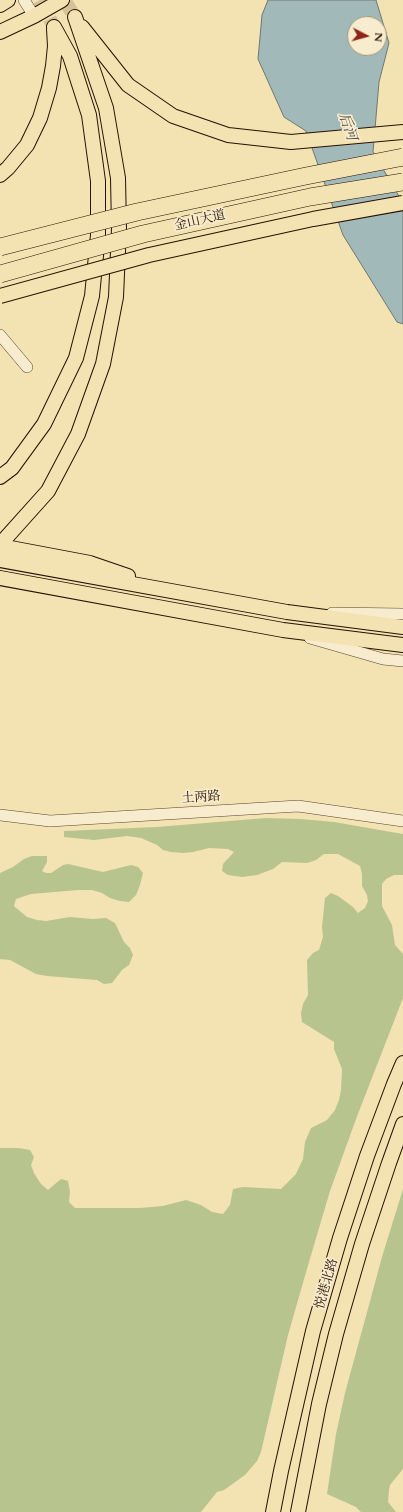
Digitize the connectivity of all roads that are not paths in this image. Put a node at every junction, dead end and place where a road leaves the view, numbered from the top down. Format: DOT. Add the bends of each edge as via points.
graph roads {
  1 [pos="8,0"];
  2 [pos="24,0"];
  3 [pos="62,0"];
  4 [pos="0,4"];
  5 [pos="34,16"];
  6 [pos="75,17"];
  7 [pos="0,32"];
  8 [pos="91,48"];
  9 [pos="403,132"];
  10 [pos="403,157"];
  11 [pos="0,175"];
  12 [pos="403,182"];
  13 [pos="403,203"];
  14 [pos="0,247"];
  15 [pos="0,274"];
  16 [pos="0,296"];
  17 [pos="0,335"];
  18 [pos="27,367"];
  19 [pos="0,477"];
  20 [pos="0,542"];
  21 [pos="0,546"];
  22 [pos="0,560"];
  23 [pos="0,578"];
  24 [pos="172,591"];
  25 [pos="287,612"];
  26 [pos="403,614"];
  27 [pos="403,627"];
  28 [pos="283,630"];
  29 [pos="403,646"];
  30 [pos="403,661"];
  31 [pos="0,814"];
  32 [pos="403,821"];
  33 [pos="403,1063"];
  34 [pos="403,1124"];
  35 [pos="273,1512"];
  36 [pos="298,1512"];
  1 -- 4 [label="main road"];
  2 -- 5 [label="street"];
  3 -- 5 [label="main road"];
  5 -- 7 [label="main road"];
  6 -- 8 [label="main road"];
  8 -- 9 [label="main road" via="128,84 174,116 228,135 291,142"];
  8 -- 20 [label="main road, bridge" via="106,108 118,178 116,297 103,364 78,434 48,491 5,540"];
  10 -- 14 [label="highway, 金山大道, bridge" via="137,212"];
  11 -- 19 [label="main road, bridge" via="27,145 40,118 49,88 55,46 54,27 70,56 89,115 98,181 98,235 92,296 76,358 44,424 12,468"];
  12 -- 15 [label="highway, 金山大道, bridge" via="310,197 143,234"];
  13 -- 16 [label="main road, bridge" via="313,219 149,256"];
  17 -- 18 [label="street"];
  21 -- 24 [label="main road" via="90,563"];
  22 -- 24 [label="main road"];
  23 -- 28 [label="main road"];
  24 -- 25 [label="main road"];
  25 -- 26 [label="street"];
  25 -- 27 [label="main road"];
  28 -- 29 [label="main road"];
  28 -- 30 [label="street" via="383,659"];
  31 -- 32 [label="street, 土两路" via="50,821 298,806"];
  33 -- 35 [label="main road, 悦港北路" via="367,1156 340,1238 312,1339"];
  34 -- 36 [label="main road, 悦港北路" via="362,1244 336,1334 319,1404"];
}
